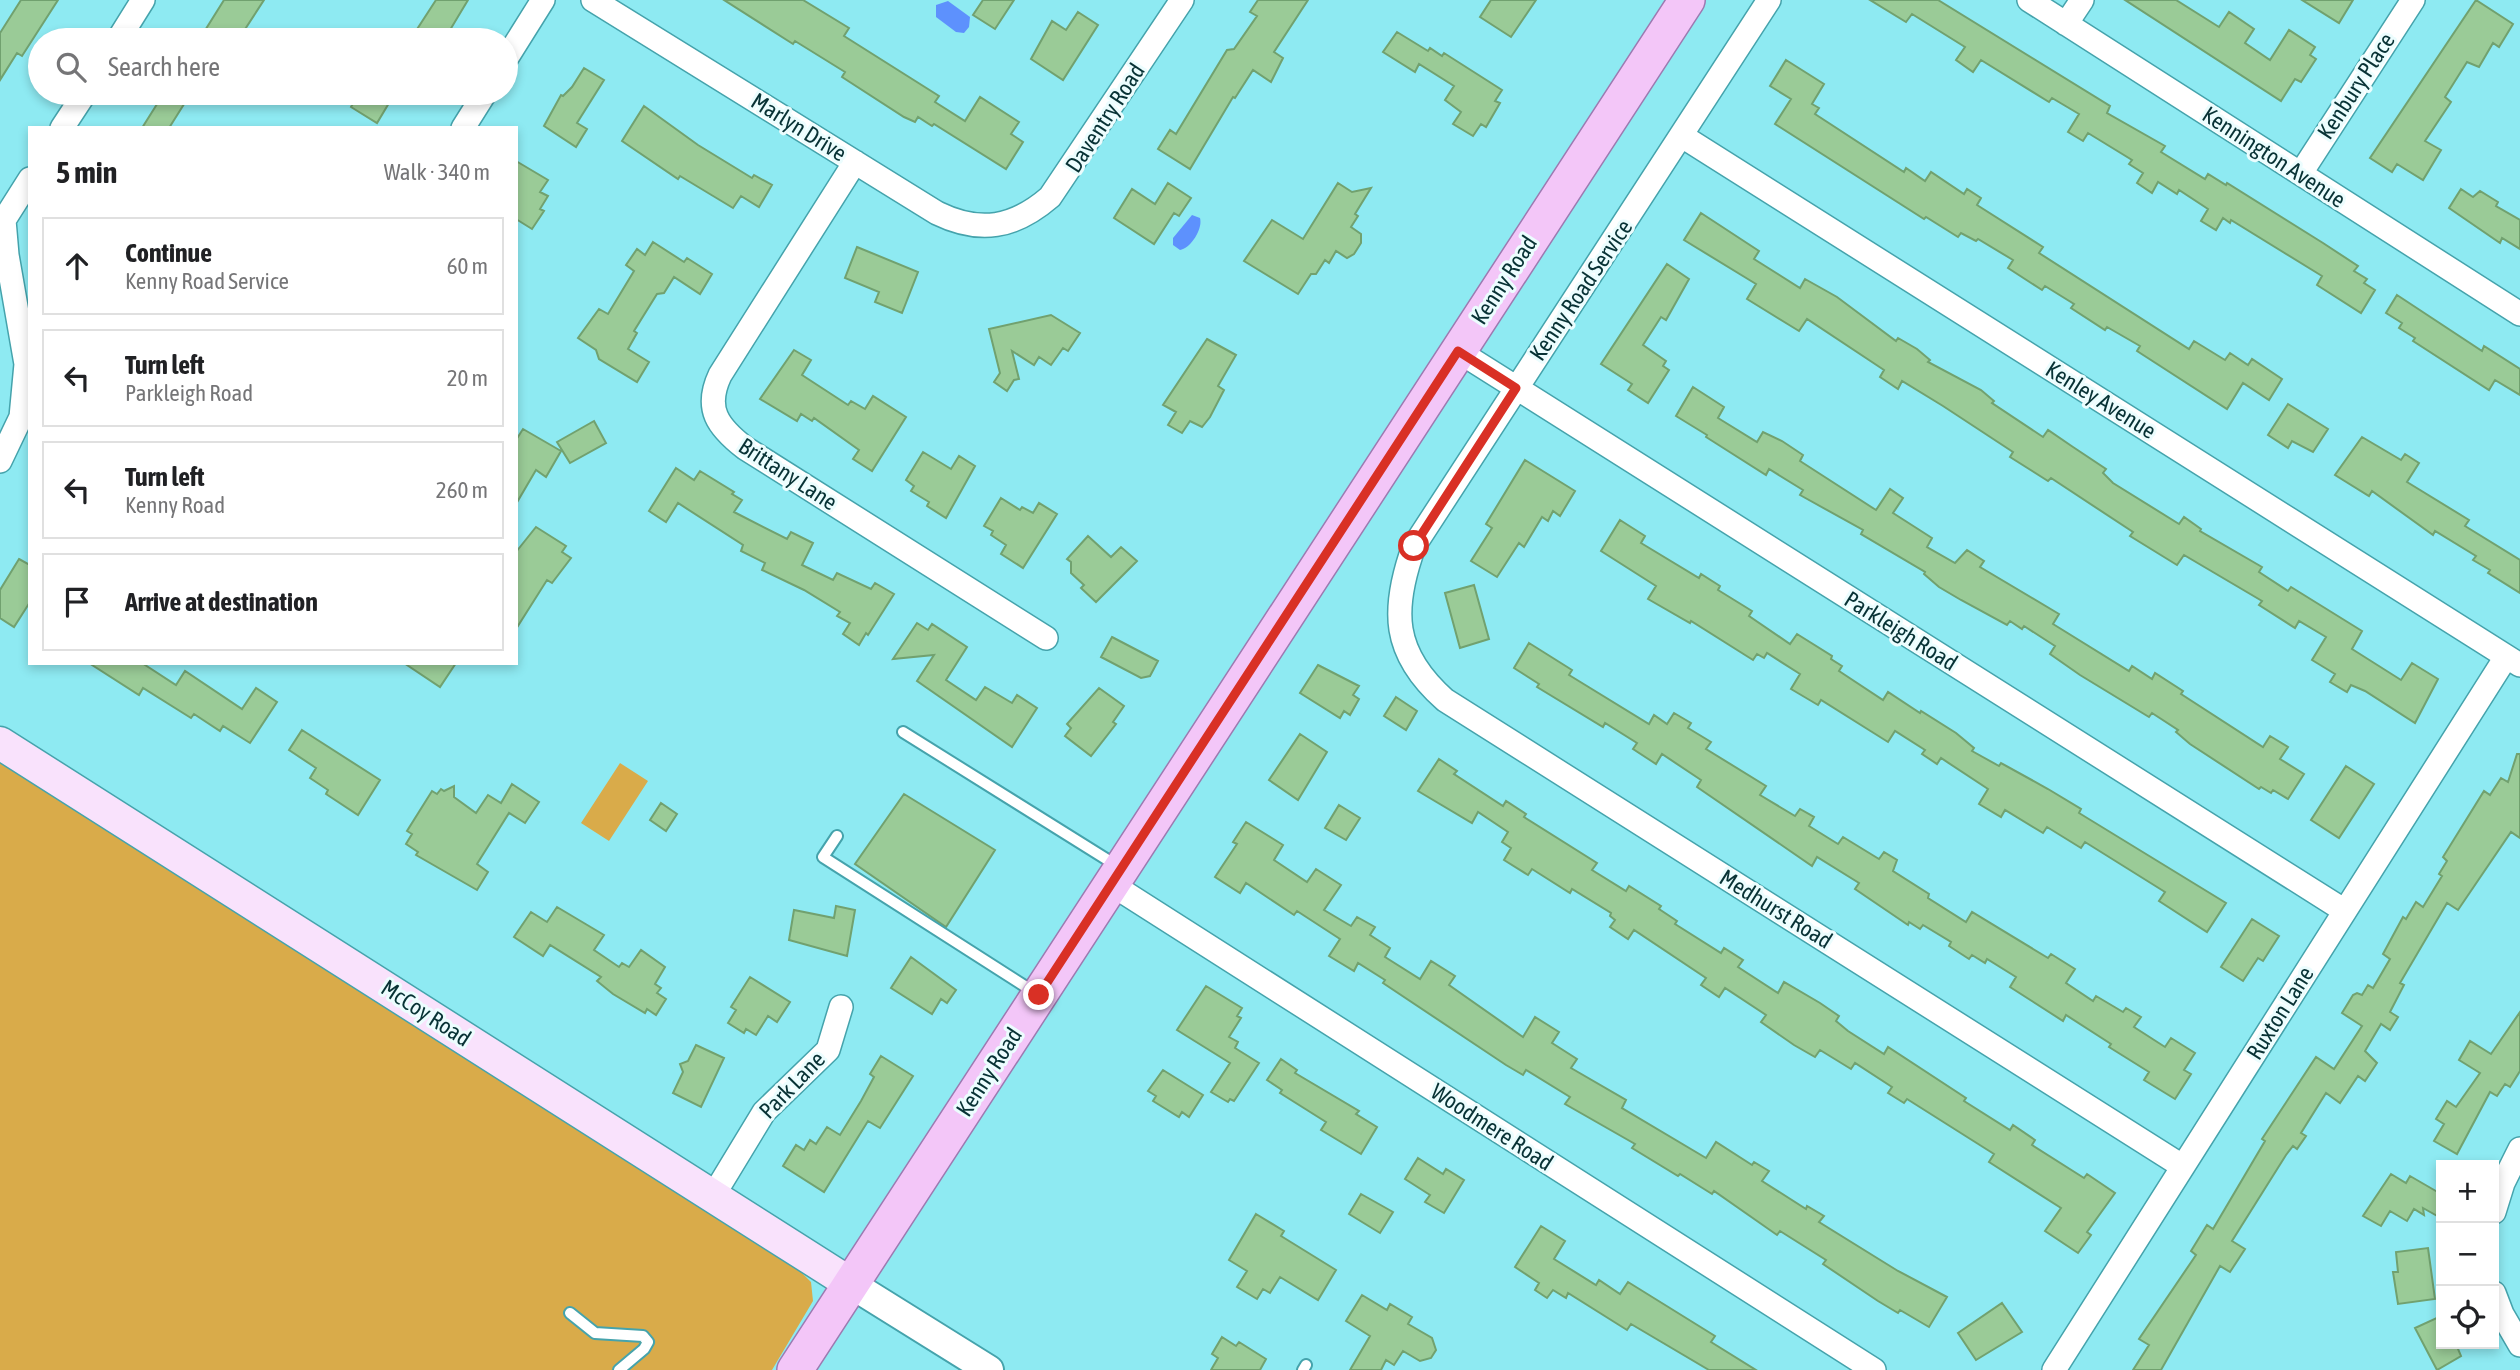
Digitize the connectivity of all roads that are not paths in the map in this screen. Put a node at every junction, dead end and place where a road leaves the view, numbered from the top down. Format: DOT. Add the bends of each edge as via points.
graph roads {
  1 [pos="144,0"];
  2 [pos="543,0"];
  3 [pos="593,0"];
  4 [pos="1687,0"];
  5 [pos="1769,0"];
  6 [pos="2029,0"];
  7 [pos="2082,0"];
  8 [pos="2413,0"];
  9 [pos="1178,1"];
  10 [pos="2066,24"];
  11 [pos="126,28"];
  12 [pos="518,40"];
  13 [pos="77,105"];
  14 [pos="477,105"];
  15 [pos="63,126"];
  16 [pos="464,126"];
  17 [pos="1682,136"];
  18 [pos="855,162"];
  19 [pos="2301,173"];
  20 [pos="28,182"];
  21 [pos="1012,220"];
  22 [pos="3,253"];
  23 [pos="28,269"];
  24 [pos="2520,314"];
  25 [pos="1458,351"];
  26 [pos="1516,388"];
  27 [pos="0,461"];
  28 [pos="1399,626"];
  29 [pos="1046,638"];
  30 [pos="2513,661"];
  31 [pos="903,732"];
  32 [pos="0,743"];
  33 [pos="837,835"];
  34 [pos="1116,876"];
  35 [pos="2345,911"];
  36 [pos="1039,995"];
  37 [pos="841,1007"];
  38 [pos="2520,1149"];
  39 [pos="2182,1166"];
  40 [pos="713,1196"];
  41 [pos="2499,1196"];
  42 [pos="851,1284"];
  43 [pos="2499,1306"];
  44 [pos="570,1313"];
  45 [pos="2520,1345"];
  46 [pos="618,1370"];
  47 [pos="795,1370"];
  48 [pos="989,1370"];
  49 [pos="1874,1370"];
  50 [pos="2054,1370"];
  1 -- 11 [label="street"];
  2 -- 12 [label="street"];
  3 -- 18 [label="street, Marlyn Drive"];
  4 -- 25 [label="main road, Kenny Road"];
  5 -- 17 [label="street, Kenny Road Service"];
  6 -- 10 [label="street, Kennington Avenue"];
  7 -- 10 [label="street"];
  8 -- 19 [label="street, Kenbury Place"];
  9 -- 21 [label="street, Daventry Road" via="1065,179 1033,211"];
  10 -- 19 [label="street, Kennington Avenue"];
  13 -- 15 [label="street"];
  14 -- 16 [label="street"];
  17 -- 26 [label="street, Kenny Road Service"];
  17 -- 30 [label="street, Kenley Avenue"];
  18 -- 21 [label="street, Marlyn Drive" via="954,221 974,226"];
  18 -- 29 [label="street, Brittany Lane" via="720,375 712,390 713,410 725,432 745,448"];
  19 -- 24 [label="street, Kennington Avenue"];
  20 -- 22 [label="street" via="4,220"];
  22 -- 23 [label="street"];
  22 -- 27 [label="street" via="26,364 21,417"];
  25 -- 26 [label="street, Parkleigh Road"];
  25 -- 34 [label="main road, Kenny Road"];
  26 -- 28 [label="street, Kenny Road Service" via="1414,546 1400,584"];
  26 -- 35 [label="street, Parkleigh Road"];
  28 -- 39 [label="street, Medhurst Road" via="1415,668 1445,700"];
  30 -- 35 [label="street, Ruxton Lane"];
  31 -- 34 [label="lane"];
  32 -- 40 [label="main road, McCoy Road"];
  33 -- 36 [label="lane" via="823,857"];
  34 -- 36 [label="main road, Kenny Road"];
  34 -- 49 [label="street, Woodmere Road"];
  35 -- 39 [label="street, Ruxton Lane"];
  36 -- 42 [label="main road, Kenny Road"];
  37 -- 40 [label="street, Park Lane" via="828,1050 764,1112"];
  38 -- 41 [label="street"];
  39 -- 50 [label="street, Ruxton Lane"];
  40 -- 42 [label="main road, McCoy Road"];
  42 -- 47 [label="main road, Kenny Road"];
  42 -- 48 [label="street"];
  43 -- 45 [label="street"];
  44 -- 46 [label="lane" via="595,1333 643,1336 648,1342 644,1349"];
}
